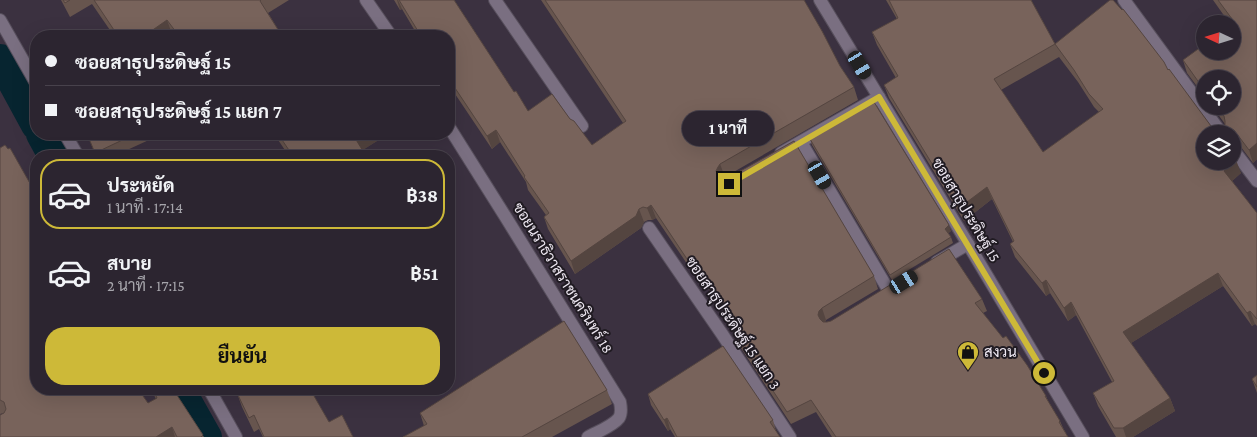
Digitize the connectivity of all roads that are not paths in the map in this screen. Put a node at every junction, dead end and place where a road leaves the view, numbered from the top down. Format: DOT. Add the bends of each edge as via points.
graph roads {
  1 [pos="366,0"];
  2 [pos="495,0"];
  3 [pos="820,0"];
  4 [pos="1124,0"];
  5 [pos="0,20"];
  6 [pos="387,30"];
  7 [pos="30,72"];
  8 [pos="879,97"];
  9 [pos="1215,125"];
  10 [pos="582,126"];
  11 [pos="455,137"];
  12 [pos="801,142"];
  13 [pos="769,160"];
  14 [pos="1241,160"];
  15 [pos="1257,181"];
  16 [pos="649,228"];
  17 [pos="968,244"];
  18 [pos="928,268"];
  19 [pos="889,291"];
  20 [pos="212,395"];
  21 [pos="236,437"];
  22 [pos="588,437"];
  23 [pos="790,437"];
  24 [pos="1083,437"];
  1 -- 6 [label="street"];
  2 -- 10 [label="street"];
  3 -- 8 [label="street, ซอยสาธุประดิษฐ์ 15"];
  4 -- 9 [label="street"];
  5 -- 7 [label="street"];
  8 -- 12 [label="street"];
  8 -- 17 [label="street, ซอยสาธุประดิษฐ์ 15"];
  11 -- 22 [label="street, ซอยนราธิวาสราชนครินทร์ 18" via="620,402 620,417"];
  12 -- 13 [label="street"];
  12 -- 19 [label="street"];
  14 -- 15 [label="street"];
  16 -- 23 [label="street, ซอยสาธุประดิษฐ์ 15 แยก 3"];
  17 -- 18 [label="street"];
  17 -- 24 [label="street, ซอยสาธุประดิษฐ์ 15"];
  20 -- 21 [label="street"];
}
